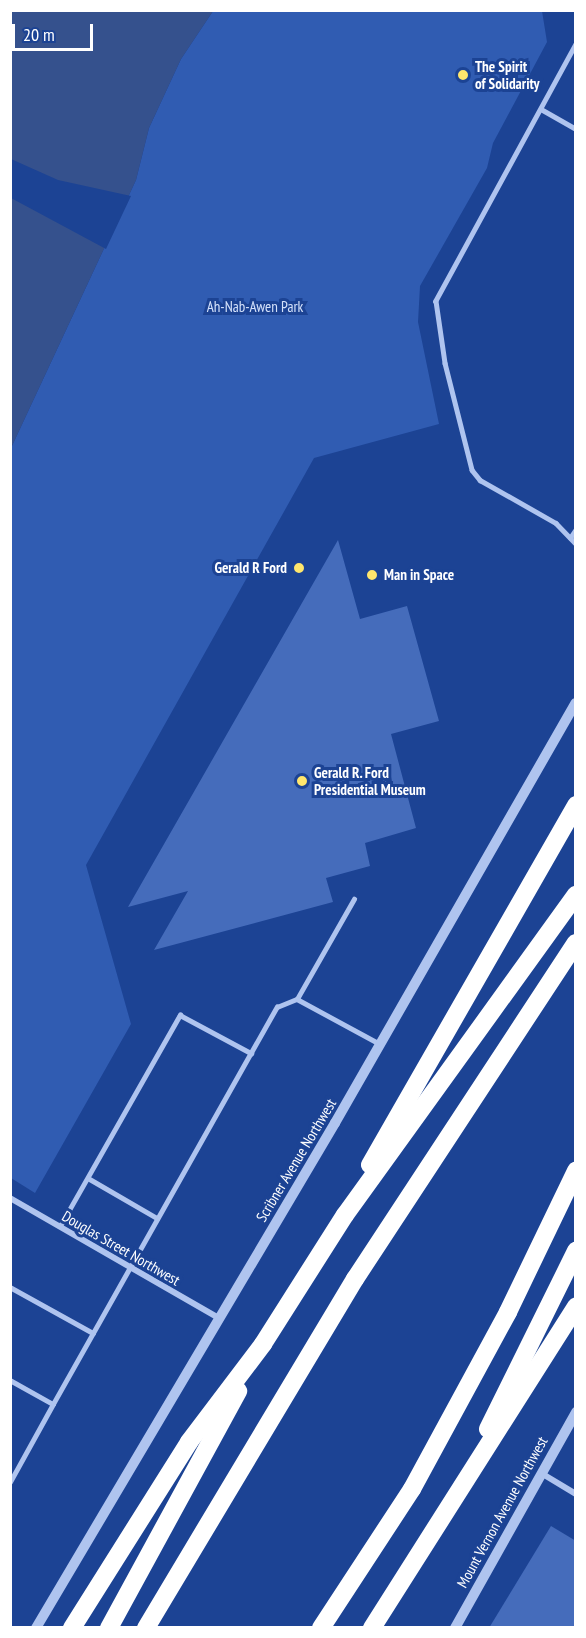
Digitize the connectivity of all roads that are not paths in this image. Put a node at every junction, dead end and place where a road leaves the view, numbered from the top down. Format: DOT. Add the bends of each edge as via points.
graph roads {
  1 [pos="576,44"];
  2 [pos="541,109"];
  3 [pos="576,129"];
  4 [pos="576,529"];
  5 [pos="570,538"];
  6 [pos="576,544"];
  7 [pos="576,703"];
  8 [pos="576,806"];
  9 [pos="576,894"];
  10 [pos="354,898"];
  11 [pos="576,943"];
  12 [pos="297,999"];
  13 [pos="380,1044"];
  14 [pos="251,1053"];
  15 [pos="576,1171"];
  16 [pos="88,1178"];
  17 [pos="10,1198"];
  18 [pos="345,1215"];
  19 [pos="157,1218"];
  20 [pos="60,1227"];
  21 [pos="576,1251"];
  22 [pos="129,1269"];
  23 [pos="10,1287"];
  24 [pos="576,1306"];
  25 [pos="219,1318"];
  26 [pos="93,1333"];
  27 [pos="263,1344"];
  28 [pos="10,1380"];
  29 [pos="53,1404"];
  30 [pos="576,1412"];
  31 [pos="541,1473"];
  32 [pos="12,1474"];
  33 [pos="468,1474"];
  34 [pos="10,1482"];
  35 [pos="576,1494"];
  36 [pos="173,1580"];
  37 [pos="36,1628"];
  38 [pos="72,1628"];
  39 [pos="109,1628"];
  40 [pos="146,1628"];
  41 [pos="154,1628"];
  42 [pos="321,1628"];
  43 [pos="372,1628"];
  44 [pos="455,1628"];
  1 -- 2 [label="lane"];
  2 -- 3 [label="lane"];
  2 -- 5 [label="lane" via="436,301 437,324 472,470 480,480 556,523"];
  4 -- 5 [label="lane"];
  5 -- 6 [label="lane"];
  7 -- 13 [label="street, Scribner Avenue Northwest"];
  8 -- 18 [label="highway" via="384,1136"];
  9 -- 18 [label="highway"];
  10 -- 12 [label="lane"];
  11 -- 36 [label="highway" via="355,1279"];
  12 -- 13 [label="lane"];
  12 -- 14 [label="lane" via="277,1007"];
  13 -- 25 [label="street, Scribner Avenue Northwest"];
  14 -- 16 [label="lane" via="180,1015"];
  14 -- 19 [label="lane"];
  15 -- 42 [label="highway" via="508,1312 412,1489"];
  16 -- 19 [label="lane"];
  16 -- 20 [label="lane"];
  17 -- 20 [label="street, Douglas Street Northwest"];
  18 -- 27 [label="highway"];
  19 -- 22 [label="lane"];
  20 -- 22 [label="street, Douglas Street Northwest"];
  21 -- 33 [label="highway" via="513,1373"];
  22 -- 25 [label="street, Douglas Street Northwest"];
  22 -- 26 [label="lane"];
  23 -- 26 [label="lane"];
  24 -- 33 [label="highway"];
  25 -- 37 [label="street, Scribner Avenue Northwest"];
  26 -- 29 [label="lane"];
  27 -- 38 [label="highway" via="189,1442"];
  27 -- 39 [label="highway"];
  28 -- 29 [label="lane"];
  29 -- 32 [label="lane"];
  30 -- 31 [label="street, Mount Vernon Avenue Northwest"];
  31 -- 35 [label="street"];
  31 -- 44 [label="street, Mount Vernon Avenue Northwest"];
  32 -- 34 [label="lane"];
  33 -- 43 [label="highway"];
  36 -- 40 [label="highway"];
  36 -- 41 [label="highway"];
}
